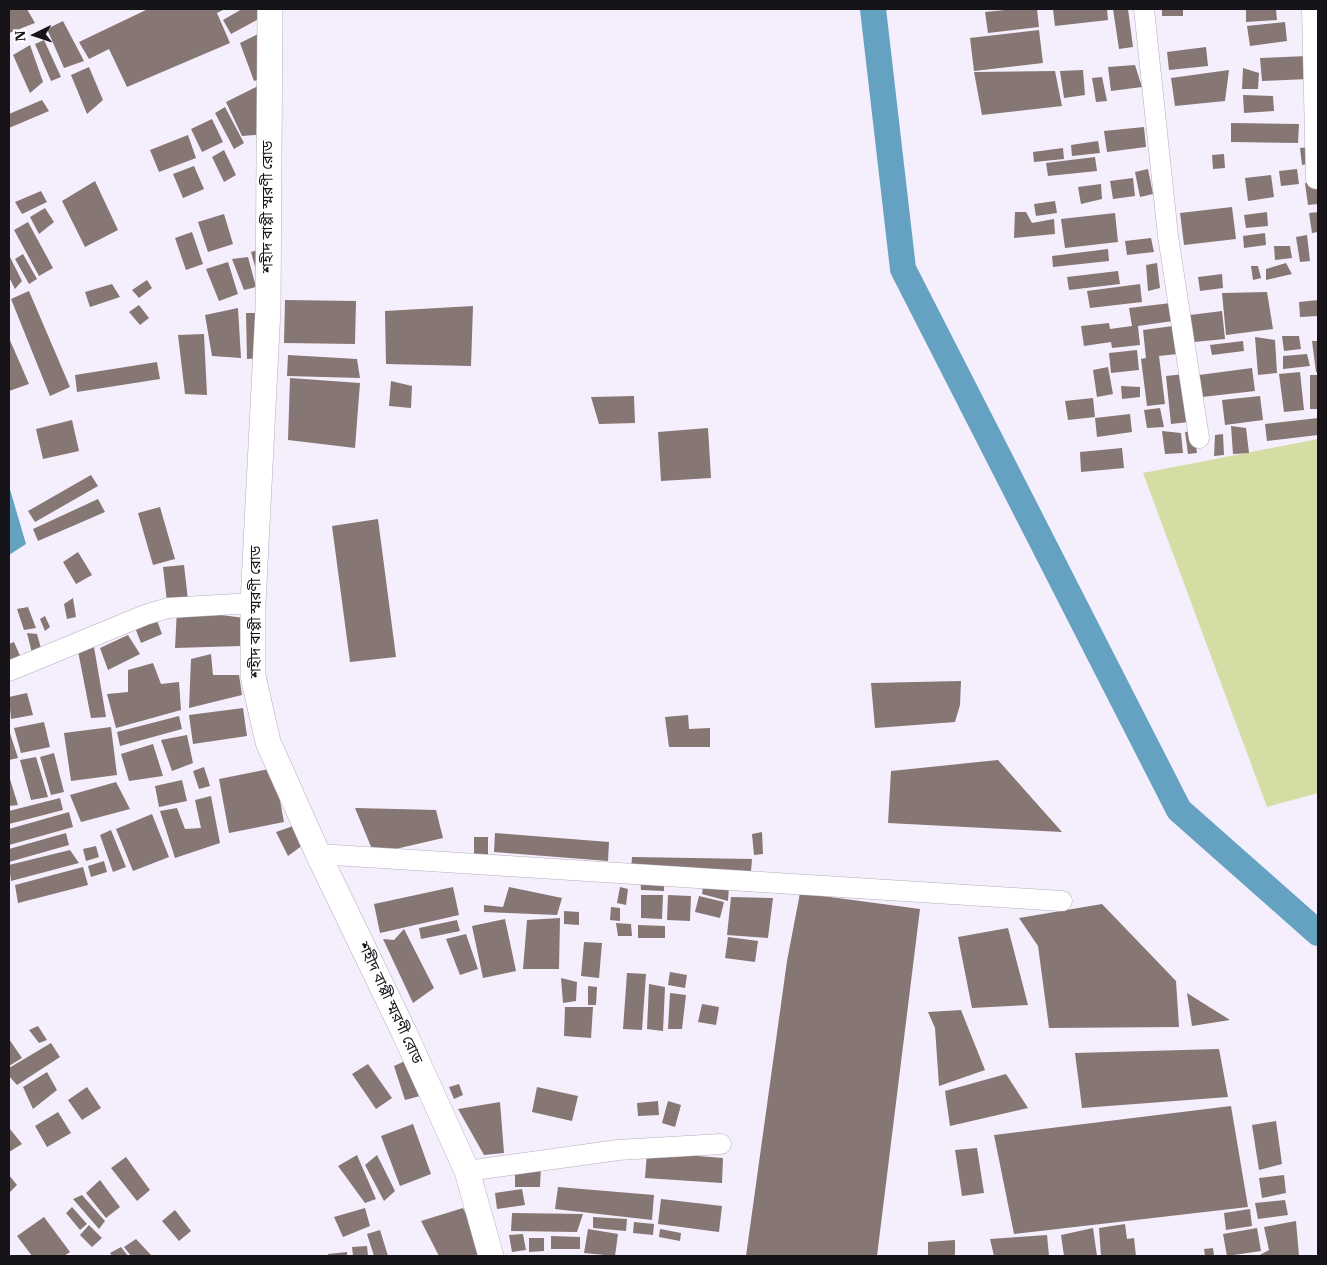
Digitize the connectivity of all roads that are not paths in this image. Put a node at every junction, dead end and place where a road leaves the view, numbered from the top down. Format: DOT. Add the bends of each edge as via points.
graph roads {
  1 [pos="270,9"];
  2 [pos="1144,9"];
  3 [pos="1312,9"];
  4 [pos="1316,179"];
  5 [pos="1199,438"];
  6 [pos="253,603"];
  7 [pos="9,671"];
  8 [pos="318,854"];
  9 [pos="1062,901"];
  10 [pos="721,1144"];
  11 [pos="467,1171"];
  12 [pos="491,1256"];
  1 -- 6 [label="street, শহীদ বাপ্পী স্মরণী রোড" via="268,309"];
  2 -- 5 [label="street" via="1168,236"];
  3 -- 4 [label="street"];
  6 -- 7 [label="street" via="168,608"];
  6 -- 8 [label="street, শহীদ বাপ্পী স্মরণী রোড" via="254,676 268,742"];
  8 -- 9 [label="street"];
  8 -- 11 [label="street, শহীদ বাপ্পী স্মরণী রোড"];
  10 -- 11 [label="street" via="618,1150"];
  11 -- 12 [label="street, শহীদ বাপ্পী স্মরণী রোড"];
}
